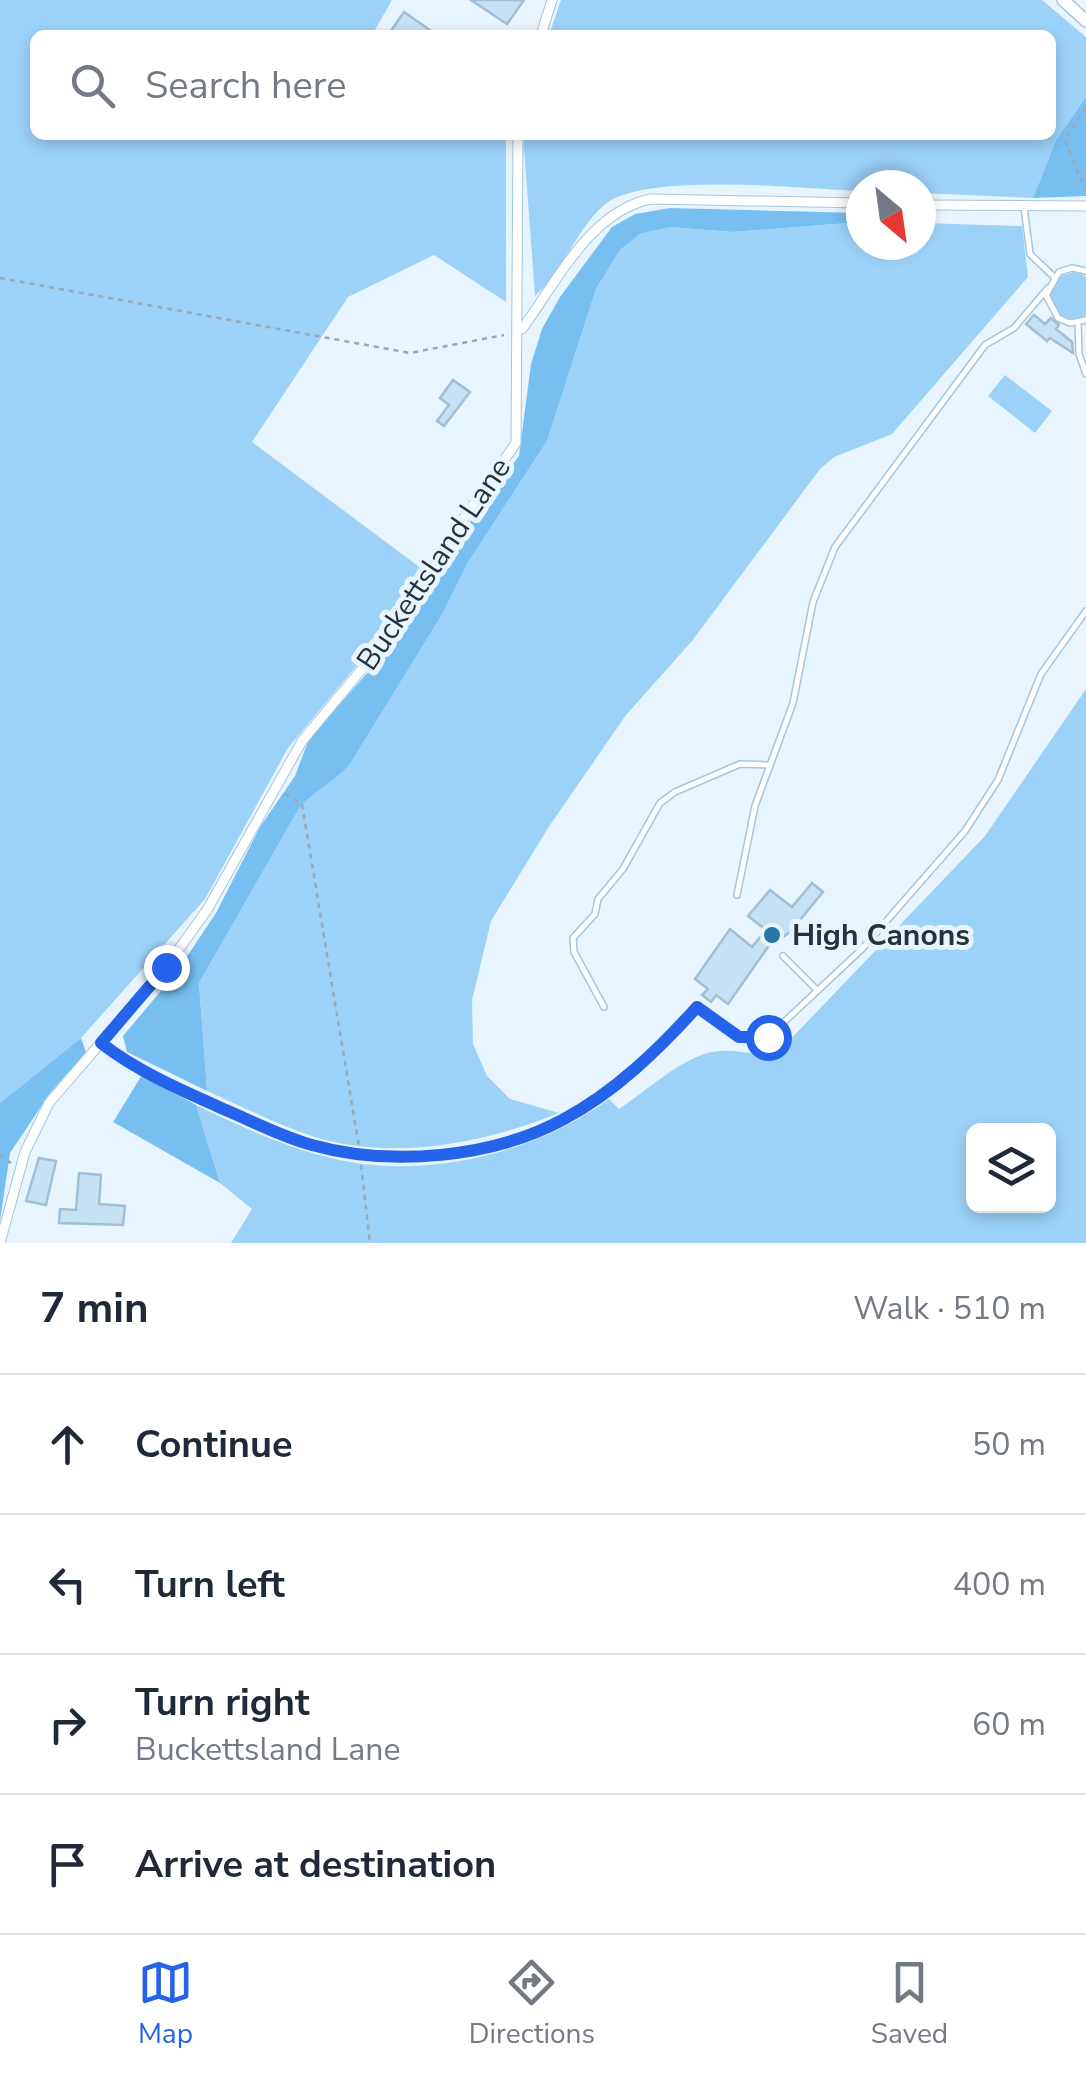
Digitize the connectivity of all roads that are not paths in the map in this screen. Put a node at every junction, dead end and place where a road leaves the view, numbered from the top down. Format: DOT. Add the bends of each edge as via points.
graph roads {
  1 [pos="552,0"];
  2 [pos="1062,0"];
  3 [pos="1086,21"];
  4 [pos="543,30"];
  5 [pos="518,140"];
  6 [pos="846,203"];
  7 [pos="936,205"];
  8 [pos="1086,206"];
  9 [pos="1024,207"];
  10 [pos="1086,270"];
  11 [pos="1054,277"];
  12 [pos="1048,288"];
  13 [pos="1082,321"];
  14 [pos="520,332"];
  15 [pos="1086,374"];
  16 [pos="1086,612"];
  17 [pos="768,765"];
  18 [pos="737,895"];
  19 [pos="783,956"];
  20 [pos="816,989"];
  21 [pos="604,1007"];
  22 [pos="101,1043"];
  23 [pos="0,1243"];
  1 -- 4 [label="street"];
  2 -- 3 [label="street"];
  5 -- 14 [label="street, Buckettsland Lane"];
  6 -- 14 [label="street" via="628,204 603,219"];
  7 -- 9 [label="street"];
  8 -- 9 [label="street"];
  9 -- 11 [label="lane" via="1030,254"];
  10 -- 11 [label="lane"];
  11 -- 12 [label="lane"];
  12 -- 13 [label="lane" via="1049,308 1058,318"];
  12 -- 17 [label="lane" via="1014,328 985,345 835,546"];
  13 -- 15 [label="lane" via="1078,354"];
  14 -- 22 [label="street, Buckettsland Lane" via="519,428 508,459 418,584 402,621 302,742 206,910"];
  16 -- 20 [label="lane" via="1042,674 987,801 906,901"];
  17 -- 18 [label="lane"];
  17 -- 21 [label="lane" via="740,764 660,803 595,914 573,938"];
  19 -- 20 [label="lane"];
  20 -- 22 [label="lane" via="761,1040 739,1037 697,1007 663,1044 564,1120 455,1153 360,1153 282,1135"];
  22 -- 23 [label="street, Buckettsland Lane" via="48,1103 32,1134"];
}
